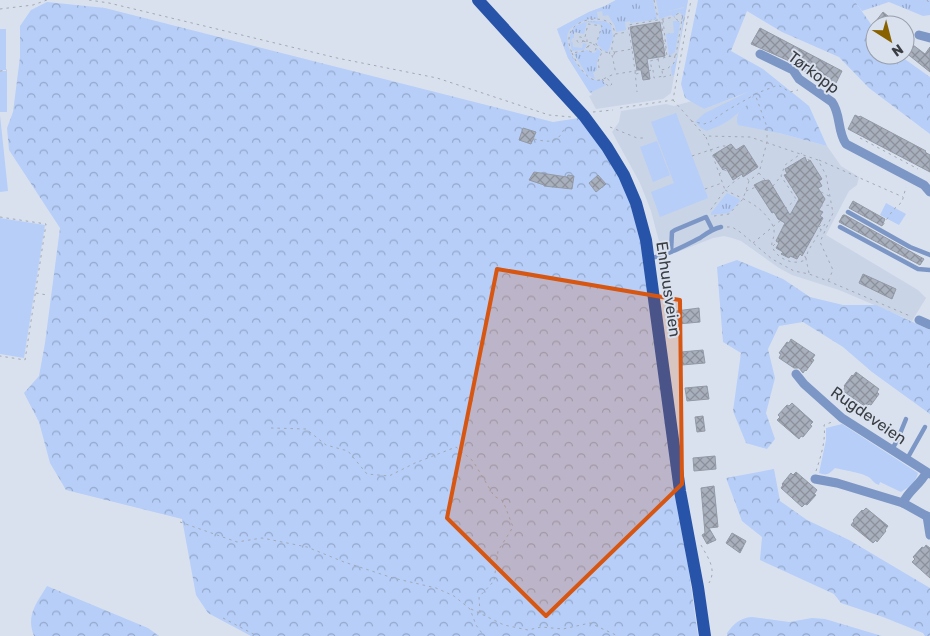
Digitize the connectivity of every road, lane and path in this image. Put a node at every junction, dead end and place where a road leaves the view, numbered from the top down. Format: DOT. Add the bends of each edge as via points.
graph roads {
  1 [pos="48,0"];
  2 [pos="89,0"];
  3 [pos="478,0"];
  4 [pos="654,0"];
  5 [pos="691,0"];
  6 [pos="927,0"];
  7 [pos="930,4"];
  8 [pos="0,9"];
  9 [pos="675,17"];
  10 [pos="658,20"];
  11 [pos="682,20"];
  12 [pos="663,21"];
  13 [pos="630,32"];
  14 [pos="614,34"];
  15 [pos="919,35"];
  16 [pos="930,38"];
  17 [pos="583,41"];
  18 [pos="665,41"];
  19 [pos="587,42"];
  20 [pos="648,43"];
  21 [pos="596,45"];
  22 [pos="588,46"];
  23 [pos="632,49"];
  24 [pos="612,50"];
  25 [pos="603,52"];
  26 [pos="614,52"];
  27 [pos="572,53"];
  28 [pos="609,53"];
  29 [pos="667,54"];
  30 [pos="760,54"];
  31 [pos="612,55"];
  32 [pos="676,55"];
  33 [pos="667,57"];
  34 [pos="658,59"];
  35 [pos="599,68"];
  36 [pos="648,69"];
  37 [pos="661,69"];
  38 [pos="7,70"];
  39 [pos="652,70"];
  40 [pos="0,71"];
  41 [pos="635,71"];
  42 [pos="616,74"];
  43 [pos="636,74"];
  44 [pos="671,75"];
  45 [pos="663,76"];
  46 [pos="606,77"];
  47 [pos="602,79"];
  48 [pos="806,84"];
  49 [pos="637,92"];
  50 [pos="755,94"];
  51 [pos="673,100"];
  52 [pos="620,108"];
  53 [pos="613,110"];
  54 [pos="588,113"];
  55 [pos="576,118"];
  56 [pos="691,120"];
  57 [pos="565,127"];
  58 [pos="610,127"];
  59 [pos="705,136"];
  60 [pos="643,138"];
  61 [pos="860,138"];
  62 [pos="534,139"];
  63 [pos="767,142"];
  64 [pos="710,150"];
  65 [pos="729,151"];
  66 [pos="802,153"];
  67 [pos="692,156"];
  68 [pos="811,156"];
  69 [pos="808,160"];
  70 [pos="818,160"];
  71 [pos="918,169"];
  72 [pos="727,171"];
  73 [pos="782,172"];
  74 [pos="786,172"];
  75 [pos="719,174"];
  76 [pos="759,174"];
  77 [pos="781,176"];
  78 [pos="909,177"];
  79 [pos="765,180"];
  80 [pos="749,181"];
  81 [pos="722,183"];
  82 [pos="772,186"];
  83 [pos="756,187"];
  84 [pos="705,188"];
  85 [pos="725,190"];
  86 [pos="746,191"];
  87 [pos="821,192"];
  88 [pos="930,192"];
  89 [pos="830,197"];
  90 [pos="903,197"];
  91 [pos="743,199"];
  92 [pos="801,199"];
  93 [pos="796,200"];
  94 [pos="831,204"];
  95 [pos="820,206"];
  96 [pos="785,209"];
  97 [pos="848,212"];
  98 [pos="0,217"];
  99 [pos="706,217"];
  100 [pos="781,220"];
  101 [pos="825,224"];
  102 [pos="773,226"];
  103 [pos="819,226"];
  104 [pos="721,227"];
  105 [pos="840,227"];
  106 [pos="712,229"];
  107 [pos="821,230"];
  108 [pos="880,230"];
  109 [pos="814,236"];
  110 [pos="817,237"];
  111 [pos="777,242"];
  112 [pos="753,243"];
  113 [pos="772,246"];
  114 [pos="671,252"];
  115 [pos="777,253"];
  116 [pos="804,254"];
  117 [pos="930,255"];
  118 [pos="650,258"];
  119 [pos="772,259"];
  120 [pos="806,259"];
  121 [pos="930,270"];
  122 [pos="809,274"];
  123 [pos="828,281"];
  124 [pos="36,293"];
  125 [pos="46,295"];
  126 [pos="918,320"];
  127 [pos="930,325"];
  128 [pos="0,356"];
  129 [pos="796,374"];
  130 [pos="842,418"];
  131 [pos="906,419"];
  132 [pos="925,427"];
  133 [pos="271,428"];
  134 [pos="892,449"];
  135 [pos="906,459"];
  136 [pos="928,474"];
  137 [pos="815,479"];
  138 [pos="903,503"];
  139 [pos="928,517"];
  140 [pos="180,522"];
  141 [pos="930,535"];
  142 [pos="470,609"];
  143 [pos="480,613"];
  144 [pos="223,618"];
  145 [pos="257,636"];
  146 [pos="484,636"];
  147 [pos="618,636"];
  148 [pos="705,636"];
  1 -- 8 [label="path"];
  2 -- 55 [label="path" via="337,58 438,78 549,114"];
  3 -- 118 [label="main road, Enhuusveien" via="584,116 607,147 636,203"];
  4 -- 10 [label="path"];
  5 -- 51 [label="path"];
  6 -- 7 [label="path"];
  9 -- 11 [label="path"];
  9 -- 11 [label="path" via="680,13"];
  9 -- 12 [label="path"];
  10 -- 12 [label="path"];
  10 -- 13 [label="path" via="628,25"];
  11 -- 32 [label="path"];
  12 -- 18 [label="path"];
  12 -- 20 [label="path" via="663,35 647,37"];
  13 -- 14 [label="path"];
  13 -- 23 [label="path"];
  14 -- 24 [label="path"];
  14 -- 27 [label="path" via="613,27 606,21 586,20 569,32"];
  15 -- 16 [label="street"];
  17 -- 19 [label="path"];
  18 -- 20 [label="path"];
  18 -- 29 [label="path"];
  19 -- 21 [label="path"];
  19 -- 21 [label="path" via="588,24 602,26"];
  20 -- 29 [label="path" via="664,43"];
  21 -- 22 [label="path"];
  21 -- 22 [label="path" via="592,52"];
  21 -- 25 [label="path"];
  22 -- 27 [label="path" via="584,51"];
  23 -- 26 [label="path"];
  23 -- 41 [label="path"];
  24 -- 26 [label="path"];
  24 -- 28 [label="path"];
  25 -- 28 [label="path"];
  25 -- 35 [label="path" via="598,61"];
  26 -- 31 [label="path"];
  27 -- 47 [label="path" via="590,78"];
  28 -- 31 [label="path"];
  29 -- 33 [label="path"];
  30 -- 48 [label="street, Tørkopp" via="793,70"];
  31 -- 42 [label="path"];
  32 -- 33 [label="path"];
  32 -- 37 [label="path" via="671,67"];
  33 -- 34 [label="path"];
  34 -- 37 [label="path"];
  34 -- 39 [label="path" via="650,61"];
  36 -- 41 [label="path"];
  37 -- 39 [label="path"];
  37 -- 45 [label="path"];
  38 -- 40 [label="path"];
  39 -- 43 [label="path"];
  39 -- 45 [label="path" via="654,78"];
  41 -- 42 [label="path"];
  41 -- 43 [label="path"];
  42 -- 46 [label="path"];
  43 -- 49 [label="path"];
  44 -- 45 [label="path"];
  46 -- 47 [label="path"];
  46 -- 47 [label="path" via="612,84 609,87"];
  48 -- 50 [label="path" via="795,92 778,85"];
  48 -- 78 [label="street, Tørkopp" via="836,107 840,132 846,144"];
  50 -- 56 [label="path" via="710,122 704,124"];
  50 -- 63 [label="path" via="767,127"];
  51 -- 52 [label="path"];
  51 -- 56 [label="path"];
  53 -- 54 [label="path"];
  56 -- 59 [label="path"];
  57 -- 62 [label="path" via="556,140"];
  58 -- 60 [label="path"];
  59 -- 63 [label="path" via="744,136"];
  59 -- 64 [label="path"];
  61 -- 71 [label="path"];
  63 -- 66 [label="path"];
  63 -- 76 [label="path"];
  64 -- 65 [label="path" via="726,146"];
  64 -- 67 [label="path"];
  64 -- 75 [label="path"];
  66 -- 68 [label="path"];
  66 -- 73 [label="path" via="785,165"];
  68 -- 69 [label="path"];
  68 -- 70 [label="path"];
  70 -- 89 [label="path" via="826,175"];
  70 -- 90 [label="path"];
  72 -- 75 [label="path"];
  73 -- 74 [label="path"];
  73 -- 77 [label="path"];
  75 -- 81 [label="path"];
  76 -- 79 [label="path"];
  76 -- 80 [label="path"];
  77 -- 82 [label="path"];
  77 -- 93 [label="path"];
  78 -- 88 [label="street, Tørkopp"];
  78 -- 90 [label="path"];
  80 -- 85 [label="path" via="744,173"];
  80 -- 86 [label="path"];
  81 -- 84 [label="path"];
  81 -- 85 [label="path"];
  83 -- 86 [label="path"];
  85 -- 91 [label="path"];
  85 -- 99 [label="path"];
  86 -- 91 [label="path"];
  87 -- 89 [label="path"];
  89 -- 94 [label="path"];
  90 -- 108 [label="path"];
  91 -- 99 [label="path" via="729,214"];
  91 -- 102 [label="path" via="760,209"];
  92 -- 93 [label="path"];
  93 -- 96 [label="path"];
  94 -- 95 [label="path"];
  94 -- 123 [label="path" via="832,217 820,242 833,270"];
  97 -- 108 [label="lane"];
  98 -- 124 [label="path" via="46,224"];
  99 -- 106 [label="lane"];
  99 -- 114 [label="lane" via="672,232"];
  100 -- 102 [label="path"];
  101 -- 107 [label="path"];
  102 -- 112 [label="path"];
  102 -- 113 [label="path"];
  103 -- 107 [label="path" via="822,225"];
  104 -- 106 [label="lane"];
  104 -- 112 [label="path" via="732,227"];
  105 -- 121 [label="lane" via="918,270"];
  106 -- 114 [label="lane"];
  107 -- 110 [label="path"];
  108 -- 117 [label="lane"];
  109 -- 110 [label="path"];
  110 -- 120 [label="path"];
  111 -- 113 [label="path"];
  112 -- 119 [label="path"];
  113 -- 115 [label="path"];
  114 -- 118 [label="lane"];
  115 -- 119 [label="path"];
  115 -- 120 [label="path" via="794,263"];
  116 -- 120 [label="path"];
  118 -- 148 [label="main road, Enhuusveien" via="680,491 703,586"];
  119 -- 122 [label="path" via="794,271"];
  120 -- 122 [label="path"];
  122 -- 123 [label="path"];
  123 -- 126 [label="path"];
  124 -- 125 [label="path"];
  124 -- 128 [label="path" via="25,360"];
  126 -- 127 [label="street"];
  129 -- 130 [label="street, Rugdeveien"];
  130 -- 134 [label="street, Rugdeveien"];
  130 -- 137 [label="path" via="824,425 824,444"];
  131 -- 134 [label="lane"];
  132 -- 135 [label="lane"];
  133 -- 143 [label="path" via="306,429 326,446 348,451 367,474 389,476 456,447 473,461 494,496 503,501 514,527 498,551 494,581 479,597"];
  134 -- 135 [label="street, Rugdeveien"];
  135 -- 136 [label="street, Rugdeveien"];
  136 -- 138 [label="street" via="907,494"];
  137 -- 138 [label="street"];
  138 -- 139 [label="street"];
  139 -- 141 [label="street"];
  140 -- 142 [label="path" via="237,542 262,538 307,547 393,578 436,588 454,596"];
  142 -- 143 [label="path"];
  142 -- 146 [label="path"];
  143 -- 147 [label="path" via="504,625 528,630 541,627 563,629 590,623"];
  144 -- 145 [label="path"];
}
